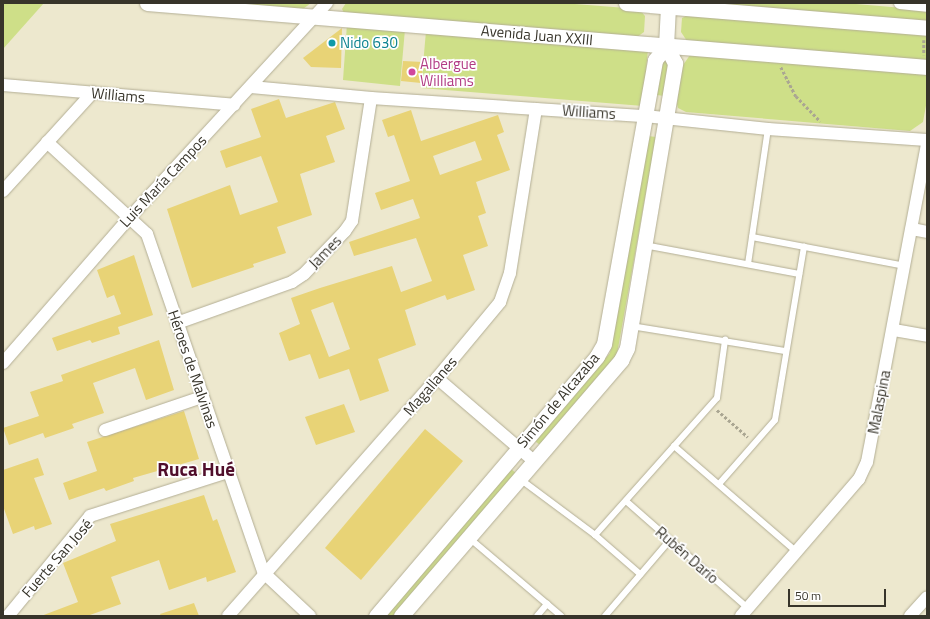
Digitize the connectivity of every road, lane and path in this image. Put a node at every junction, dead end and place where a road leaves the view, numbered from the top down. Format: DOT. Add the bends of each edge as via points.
graph roads {
  1 [pos="147,3"];
  2 [pos="327,3"];
  3 [pos="626,3"];
  4 [pos="900,3"];
  5 [pos="668,5"];
  6 [pos="927,6"];
  7 [pos="314,17"];
  8 [pos="927,28"];
  9 [pos="666,46"];
  10 [pos="775,54"];
  11 [pos="927,67"];
  12 [pos="3,85"];
  13 [pos="250,87"];
  14 [pos="93,92"];
  15 [pos="372,98"];
  16 [pos="234,104"];
  17 [pos="536,109"];
  18 [pos="645,116"];
  19 [pos="667,118"];
  20 [pos="768,128"];
  21 [pos="828,133"];
  22 [pos="927,140"];
  23 [pos="47,142"];
  24 [pos="927,145"];
  25 [pos="3,191"];
  26 [pos="130,217"];
  27 [pos="912,229"];
  28 [pos="927,232"];
  29 [pos="752,237"];
  30 [pos="644,245"];
  31 [pos="804,246"];
  32 [pos="748,264"];
  33 [pos="905,266"];
  34 [pos="799,274"];
  35 [pos="177,323"];
  36 [pos="631,326"];
  37 [pos="894,330"];
  38 [pos="927,336"];
  39 [pos="725,340"];
  40 [pos="785,351"];
  41 [pos="3,363"];
  42 [pos="437,378"];
  43 [pos="202,397"];
  44 [pos="711,404"];
  45 [pos="105,430"];
  46 [pos="756,444"];
  47 [pos="674,446"];
  48 [pos="518,447"];
  49 [pos="534,461"];
  50 [pos="228,472"];
  51 [pos="520,479"];
  52 [pos="719,484"];
  53 [pos="626,501"];
  54 [pos="595,535"];
  55 [pos="468,537"];
  56 [pos="670,540"];
  57 [pos="797,552"];
  58 [pos="264,573"];
  59 [pos="640,574"];
  60 [pos="927,597"];
  61 [pos="547,604"];
  62 [pos="745,613"];
  63 [pos="8,616"];
  64 [pos="228,616"];
  65 [pos="310,616"];
  66 [pos="376,616"];
  67 [pos="401,616"];
  68 [pos="537,616"];
  69 [pos="561,616"];
  70 [pos="605,616"];
  71 [pos="910,616"];
  1 -- 7 [label="street, Avenida Juan XXIII"];
  2 -- 7 [label="street, Luis María Campos"];
  3 -- 5 [label="street"];
  4 -- 6 [label="street"];
  5 -- 8 [label="street"];
  5 -- 9 [label="street, Simón de Alcazaba"];
  7 -- 9 [label="street, Avenida Juan XXIII"];
  7 -- 13 [label="street, Luis María Campos"];
  9 -- 10 [label="street, Avenida Juan XXIII"];
  9 -- 18 [label="street, Simón de Alcazaba" via="655,60"];
  9 -- 19 [label="street, Simón de Alcazaba" via="675,63"];
  10 -- 11 [label="street, Avenida Juan XXIII"];
  10 -- 21 [label="path" via="796,96 812,110"];
  12 -- 14 [label="street, Williams"];
  13 -- 15 [label="street, Williams"];
  13 -- 16 [label="street, Luis María Campos"];
  14 -- 16 [label="street, Williams"];
  14 -- 23 [label="street"];
  15 -- 17 [label="street, Williams"];
  15 -- 35 [label="street, James" via="352,221 345,231 304,274 292,282"];
  16 -- 26 [label="street, Luis María Campos"];
  17 -- 18 [label="street, Williams"];
  17 -- 42 [label="street, Magallanes" via="510,273 500,302"];
  18 -- 19 [label="street, Williams"];
  18 -- 48 [label="street, Simón de Alcazaba" via="604,344 597,356"];
  19 -- 20 [label="street, Williams"];
  19 -- 30 [label="street, Simón de Alcazaba"];
  20 -- 21 [label="street, Williams"];
  20 -- 29 [label="lane"];
  21 -- 22 [label="street, Williams"];
  23 -- 25 [label="street"];
  23 -- 26 [label="street, Héroes de Malvinas"];
  24 -- 27 [label="street, Malaspina"];
  26 -- 35 [label="street, Héroes de Malvinas" via="147,234"];
  26 -- 41 [label="street, Luis María Campos"];
  27 -- 28 [label="street"];
  27 -- 33 [label="street, Malaspina"];
  29 -- 31 [label="lane"];
  29 -- 32 [label="lane"];
  30 -- 32 [label="lane"];
  30 -- 36 [label="street, Simón de Alcazaba"];
  31 -- 33 [label="lane"];
  31 -- 34 [label="lane"];
  32 -- 34 [label="lane"];
  33 -- 37 [label="street, Malaspina"];
  34 -- 40 [label="lane"];
  35 -- 43 [label="street, Héroes de Malvinas"];
  36 -- 39 [label="lane"];
  36 -- 49 [label="street, Simón de Alcazaba" via="627,348 621,360"];
  37 -- 38 [label="street"];
  37 -- 57 [label="street, Malaspina" via="867,462 860,479"];
  39 -- 40 [label="lane"];
  39 -- 44 [label="lane" via="716,398"];
  40 -- 46 [label="lane" via="776,420"];
  42 -- 48 [label="street"];
  42 -- 58 [label="street, Magallanes"];
  43 -- 45 [label="street"];
  43 -- 50 [label="street, Héroes de Malvinas"];
  44 -- 46 [label="path"];
  44 -- 47 [label="lane"];
  46 -- 52 [label="lane"];
  47 -- 52 [label="lane"];
  47 -- 53 [label="lane"];
  48 -- 49 [label="street"];
  48 -- 66 [label="street, Simón de Alcazaba"];
  49 -- 51 [label="street, Simón de Alcazaba"];
  50 -- 58 [label="street, Héroes de Malvinas"];
  50 -- 63 [label="street, Fuerte San José" via="90,516"];
  51 -- 54 [label="lane"];
  51 -- 55 [label="street, Simón de Alcazaba"];
  52 -- 57 [label="lane"];
  53 -- 54 [label="lane"];
  53 -- 56 [label="lane, Rubén Darío"];
  54 -- 59 [label="lane"];
  55 -- 61 [label="lane"];
  55 -- 67 [label="street, Simón de Alcazaba"];
  56 -- 59 [label="lane"];
  56 -- 62 [label="lane, Rubén Darío"];
  57 -- 62 [label="street, Malaspina"];
  58 -- 64 [label="street, Magallanes"];
  58 -- 65 [label="street, Héroes de Malvinas"];
  59 -- 70 [label="lane"];
  60 -- 71 [label="street"];
  61 -- 68 [label="lane"];
  61 -- 69 [label="lane"];
}
